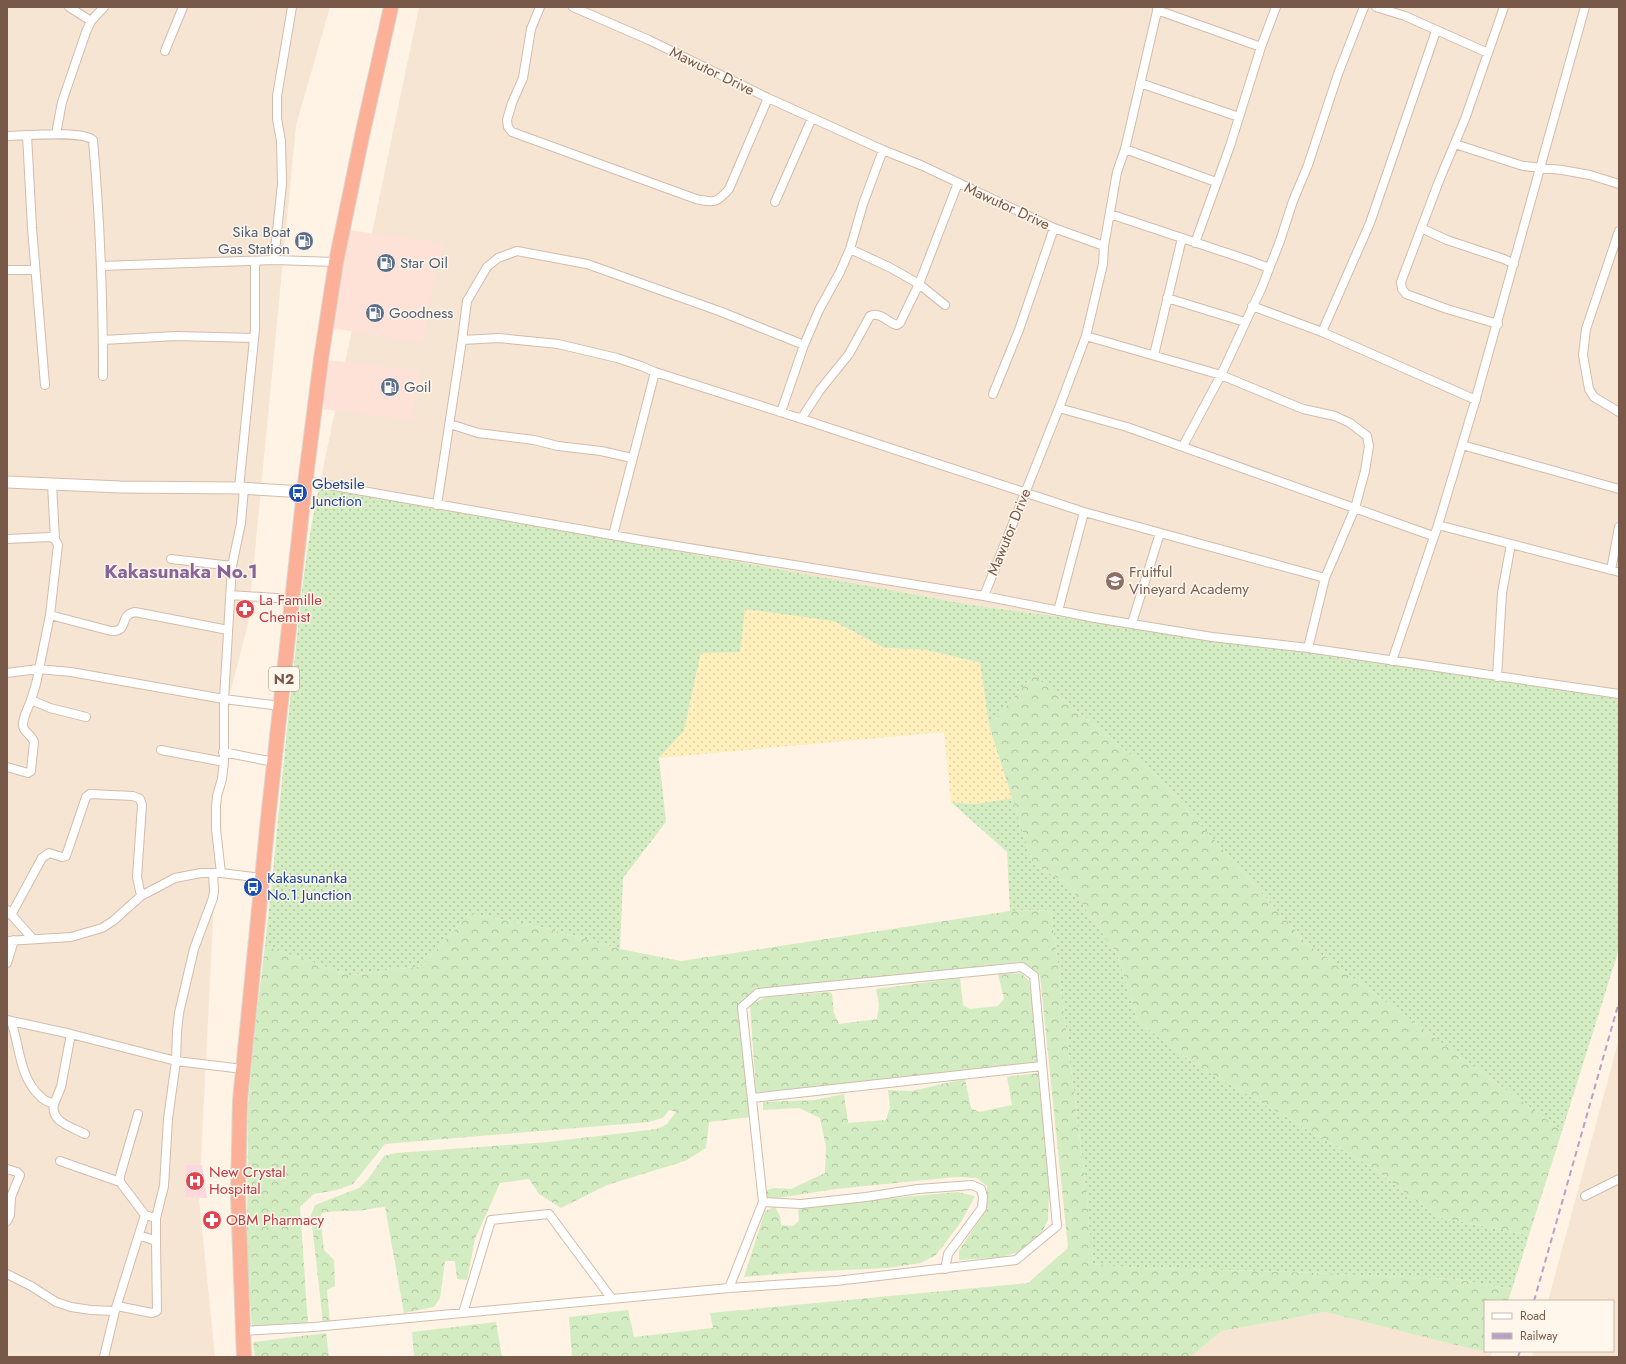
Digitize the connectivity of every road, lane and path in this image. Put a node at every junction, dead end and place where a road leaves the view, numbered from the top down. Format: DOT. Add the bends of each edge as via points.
graph roads {
  1 [pos="69,7"];
  2 [pos="104,7"];
  3 [pos="183,7"];
  4 [pos="292,7"];
  5 [pos="391,7"];
  6 [pos="540,7"];
  7 [pos="573,7"];
  8 [pos="1276,7"];
  9 [pos="1364,7"];
  10 [pos="1376,7"];
  11 [pos="1504,7"];
  12 [pos="1585,7"];
  13 [pos="1158,9"];
  14 [pos="91,21"];
  15 [pos="1436,30"];
  16 [pos="1261,48"];
  17 [pos="165,51"];
  18 [pos="1488,53"];
  19 [pos="1140,83"];
  20 [pos="768,98"];
  21 [pos="1239,117"];
  22 [pos="812,118"];
  23 [pos="56,134"];
  24 [pos="27,135"];
  25 [pos="7,136"];
  26 [pos="1455,144"];
  27 [pos="1125,149"];
  28 [pos="884,150"];
  29 [pos="1541,168"];
  30 [pos="1216,182"];
  31 [pos="958,183"];
  32 [pos="1619,184"];
  33 [pos="775,202"];
  34 [pos="1110,214"];
  35 [pos="1054,228"];
  36 [pos="1421,228"];
  37 [pos="1619,231"];
  38 [pos="1182,238"];
  39 [pos="1195,243"];
  40 [pos="1104,246"];
  41 [pos="850,249"];
  42 [pos="274,260"];
  43 [pos="255,262"];
  44 [pos="336,262"];
  45 [pos="1514,264"];
  46 [pos="101,266"];
  47 [pos="1269,268"];
  48 [pos="7,270"];
  49 [pos="35,270"];
  50 [pos="919,284"];
  51 [pos="1167,298"];
  52 [pos="945,305"];
  53 [pos="1252,306"];
  54 [pos="1245,322"];
  55 [pos="1498,324"];
  56 [pos="1322,332"];
  57 [pos="1086,336"];
  58 [pos="254,338"];
  59 [pos="103,340"];
  60 [pos="462,340"];
  61 [pos="804,345"];
  62 [pos="1154,355"];
  63 [pos="655,372"];
  64 [pos="1221,375"];
  65 [pos="103,376"];
  66 [pos="45,385"];
  67 [pos="993,394"];
  68 [pos="1476,400"];
  69 [pos="1059,408"];
  70 [pos="781,412"];
  71 [pos="1619,412"];
  72 [pos="799,418"];
  73 [pos="450,424"];
  74 [pos="1462,445"];
  75 [pos="1183,446"];
  76 [pos="632,458"];
  77 [pos="7,482"];
  78 [pos="52,484"];
  79 [pos="305,487"];
  80 [pos="241,488"];
  81 [pos="1619,489"];
  82 [pos="1025,493"];
  83 [pos="437,505"];
  84 [pos="1355,508"];
  85 [pos="1084,512"];
  86 [pos="1438,524"];
  87 [pos="1619,527"];
  88 [pos="1160,533"];
  89 [pos="613,535"];
  90 [pos="1434,536"];
  91 [pos="7,539"];
  92 [pos="55,539"];
  93 [pos="1511,544"];
  94 [pos="171,559"];
  95 [pos="232,566"];
  96 [pos="1615,571"];
  97 [pos="1325,578"];
  98 [pos="230,595"];
  99 [pos="984,596"];
  100 [pos="292,599"];
  101 [pos="1058,611"];
  102 [pos="50,615"];
  103 [pos="1132,623"];
  104 [pos="228,630"];
  105 [pos="1308,648"];
  106 [pos="1392,661"];
  107 [pos="38,669"];
  108 [pos="7,672"];
  109 [pos="1498,677"];
  110 [pos="1619,694"];
  111 [pos="224,699"];
  112 [pos="31,700"];
  113 [pos="281,706"];
  114 [pos="86,717"];
  115 [pos="161,750"];
  116 [pos="223,752"];
  117 [pos="224,762"];
  118 [pos="274,762"];
  119 [pos="7,767"];
  120 [pos="217,873"];
  121 [pos="263,878"];
  122 [pos="141,896"];
  123 [pos="9,912"];
  124 [pos="33,939"];
  125 [pos="10,941"];
  126 [pos="7,963"];
  127 [pos="9,1020"];
  128 [pos="72,1034"];
  129 [pos="176,1062"];
  130 [pos="1042,1066"];
  131 [pos="243,1069"];
  132 [pos="752,1098"];
  133 [pos="54,1104"];
  134 [pos="138,1114"];
  135 [pos="85,1134"];
  136 [pos="60,1161"];
  137 [pos="7,1168"];
  138 [pos="1619,1179"];
  139 [pos="120,1182"];
  140 [pos="1585,1196"];
  141 [pos="763,1202"];
  142 [pos="145,1215"];
  143 [pos="156,1218"];
  144 [pos="7,1221"];
  145 [pos="139,1234"];
  146 [pos="156,1241"];
  147 [pos="944,1269"];
  148 [pos="7,1274"];
  149 [pos="729,1288"];
  150 [pos="612,1299"];
  151 [pos="116,1308"];
  152 [pos="463,1313"];
  153 [pos="242,1331"];
  154 [pos="104,1357"];
  155 [pos="244,1357"];
  1 -- 14 [label="street"];
  2 -- 14 [label="street"];
  3 -- 17 [label="street"];
  4 -- 42 [label="street" via="277,96 282,184"];
  5 -- 44 [label="highway, N2"];
  6 -- 20 [label="street" via="531,29 523,78 507,120 512,132 696,199 715,202 729,189"];
  7 -- 20 [label="street, Mawutor Drive" via="649,40"];
  8 -- 16 [label="street"];
  9 -- 47 [label="street"];
  10 -- 15 [label="street" via="1406,16"];
  11 -- 18 [label="street"];
  12 -- 29 [label="street"];
  13 -- 16 [label="street"];
  13 -- 19 [label="street"];
  14 -- 23 [label="street" via="62,102"];
  15 -- 18 [label="street"];
  15 -- 56 [label="street" via="1370,223"];
  16 -- 21 [label="street"];
  18 -- 26 [label="street"];
  19 -- 21 [label="street"];
  19 -- 27 [label="street"];
  20 -- 22 [label="street, Mawutor Drive"];
  21 -- 30 [label="street"];
  22 -- 28 [label="street, Mawutor Drive"];
  22 -- 33 [label="street"];
  23 -- 24 [label="street"];
  23 -- 46 [label="street" via="85,136 93,140"];
  24 -- 25 [label="street"];
  24 -- 49 [label="street"];
  26 -- 29 [label="street" via="1523,166"];
  26 -- 36 [label="street"];
  27 -- 30 [label="street"];
  27 -- 34 [label="street"];
  28 -- 31 [label="street, Mawutor Drive"];
  28 -- 41 [label="street" via="863,204"];
  29 -- 32 [label="street" via="1590,175"];
  29 -- 45 [label="street"];
  30 -- 39 [label="street"];
  31 -- 35 [label="street, Mawutor Drive"];
  31 -- 50 [label="street"];
  34 -- 38 [label="street"];
  34 -- 40 [label="street"];
  35 -- 40 [label="street, Mawutor Drive"];
  35 -- 67 [label="street" via="1019,330"];
  36 -- 45 [label="street"];
  36 -- 55 [label="street" via="1401,282 1406,294"];
  37 -- 71 [label="street" via="1586,329 1583,355 1589,389 1594,397"];
  38 -- 39 [label="street"];
  38 -- 51 [label="street"];
  39 -- 47 [label="street"];
  40 -- 57 [label="street, Mawutor Drive" via="1103,264"];
  41 -- 50 [label="street"];
  41 -- 61 [label="street"];
  42 -- 43 [label="street"];
  42 -- 44 [label="street"];
  43 -- 46 [label="street"];
  43 -- 58 [label="street"];
  44 -- 79 [label="highway, N2"];
  45 -- 55 [label="street"];
  46 -- 59 [label="street"];
  47 -- 53 [label="street"];
  48 -- 49 [label="street"];
  49 -- 66 [label="street"];
  50 -- 52 [label="street"];
  50 -- 72 [label="street" via="897,325 879,315 870,316 849,354"];
  51 -- 54 [label="street"];
  51 -- 62 [label="street"];
  53 -- 54 [label="street"];
  53 -- 56 [label="street"];
  54 -- 64 [label="street"];
  55 -- 68 [label="street"];
  56 -- 68 [label="street"];
  57 -- 62 [label="street"];
  57 -- 69 [label="street, Mawutor Drive"];
  58 -- 59 [label="street" via="176,336"];
  58 -- 80 [label="street"];
  59 -- 65 [label="street"];
  60 -- 61 [label="street" via="467,301 487,267 498,258 516,251 587,264 719,311"];
  60 -- 63 [label="street" via="499,338 558,344 617,358"];
  60 -- 73 [label="street"];
  61 -- 70 [label="street"];
  62 -- 64 [label="street"];
  63 -- 70 [label="street"];
  63 -- 76 [label="street"];
  64 -- 75 [label="street"];
  64 -- 84 [label="street" via="1303,409 1335,416 1350,423 1367,436 1369,446 1366,471"];
  68 -- 74 [label="street"];
  69 -- 75 [label="street"];
  69 -- 82 [label="street, Mawutor Drive"];
  70 -- 72 [label="street"];
  72 -- 82 [label="street"];
  73 -- 76 [label="street" via="478,433 534,440"];
  73 -- 83 [label="street"];
  74 -- 81 [label="street"];
  74 -- 86 [label="street"];
  75 -- 84 [label="street"];
  76 -- 89 [label="street"];
  77 -- 78 [label="street"];
  78 -- 80 [label="street"];
  78 -- 92 [label="street"];
  79 -- 80 [label="street"];
  79 -- 83 [label="street"];
  79 -- 100 [label="highway, N2"];
  80 -- 95 [label="street" via="241,523"];
  82 -- 85 [label="street"];
  82 -- 99 [label="street, Mawutor Drive"];
  83 -- 89 [label="street"];
  84 -- 90 [label="street"];
  84 -- 97 [label="street"];
  85 -- 88 [label="street"];
  85 -- 101 [label="street"];
  86 -- 90 [label="street"];
  86 -- 93 [label="street"];
  87 -- 96 [label="street"];
  88 -- 97 [label="street"];
  88 -- 103 [label="street"];
  89 -- 99 [label="street"];
  90 -- 106 [label="street"];
  91 -- 92 [label="street"];
  92 -- 102 [label="street" via="58,553"];
  93 -- 96 [label="street"];
  93 -- 109 [label="street" via="1502,593"];
  94 -- 95 [label="street"];
  95 -- 98 [label="street"];
  97 -- 105 [label="street"];
  98 -- 100 [label="street"];
  98 -- 104 [label="street"];
  99 -- 101 [label="street"];
  100 -- 113 [label="highway, N2"];
  101 -- 103 [label="street"];
  102 -- 104 [label="street" via="111,631 122,628 124,618 135,612"];
  102 -- 107 [label="street"];
  103 -- 105 [label="street" via="1212,637"];
  104 -- 111 [label="street"];
  105 -- 106 [label="street"];
  106 -- 109 [label="street"];
  107 -- 108 [label="street"];
  107 -- 111 [label="street"];
  107 -- 112 [label="street"];
  109 -- 110 [label="street"];
  111 -- 113 [label="street"];
  111 -- 116 [label="street"];
  112 -- 114 [label="street" via="50,708"];
  112 -- 119 [label="street" via="23,723 34,742 31,771 28,773"];
  113 -- 118 [label="highway, N2"];
  115 -- 117 [label="street"];
  116 -- 117 [label="street"];
  116 -- 118 [label="street"];
  117 -- 120 [label="street" via="216,807"];
  118 -- 121 [label="highway, N2"];
  120 -- 121 [label="street"];
  120 -- 122 [label="street" via="175,878"];
  120 -- 129 [label="street" via="213,898 194,949 179,1013"];
  121 -- 131 [label="highway, N2"];
  122 -- 123 [label="street" via="137,877 142,805 140,800 133,796 90,794 86,797 66,856 49,853 42,858"];
  122 -- 124 [label="street" via="102,928 71,937"];
  123 -- 124 [label="street"];
  124 -- 125 [label="street"];
  125 -- 126 [label="street"];
  127 -- 128 [label="street"];
  127 -- 133 [label="street" via="26,1080 42,1098"];
  128 -- 129 [label="street"];
  128 -- 133 [label="street" via="61,1087"];
  129 -- 131 [label="street"];
  129 -- 143 [label="street" via="168,1119 164,1186"];
  130 -- 132 [label="street"];
  130 -- 132 [label="street" via="1034,976 1022,967 758,993 742,1006"];
  130 -- 147 [label="street" via="1057,1226 1016,1260"];
  131 -- 153 [label="highway, N2" via="238,1195"];
  132 -- 141 [label="street"];
  133 -- 135 [label="street" via="56,1118"];
  134 -- 139 [label="street"];
  136 -- 139 [label="street"];
  137 -- 144 [label="street" via="20,1175 11,1197"];
  138 -- 140 [label="street"];
  139 -- 142 [label="street"];
  141 -- 147 [label="street" via="801,1204 972,1184 981,1189 982,1208 948,1254"];
  141 -- 149 [label="street"];
  142 -- 143 [label="street"];
  142 -- 145 [label="street"];
  143 -- 146 [label="street"];
  145 -- 146 [label="street"];
  145 -- 151 [label="street"];
  146 -- 151 [label="street" via="157,1311"];
  147 -- 149 [label="street" via="836,1281"];
  148 -- 151 [label="street" via="56,1302 71,1307 91,1310"];
  149 -- 150 [label="street"];
  150 -- 152 [label="street"];
  150 -- 152 [label="street" via="549,1214 491,1220"];
  151 -- 154 [label="street"];
  152 -- 153 [label="street"];
  153 -- 155 [label="highway, N2"];
}
